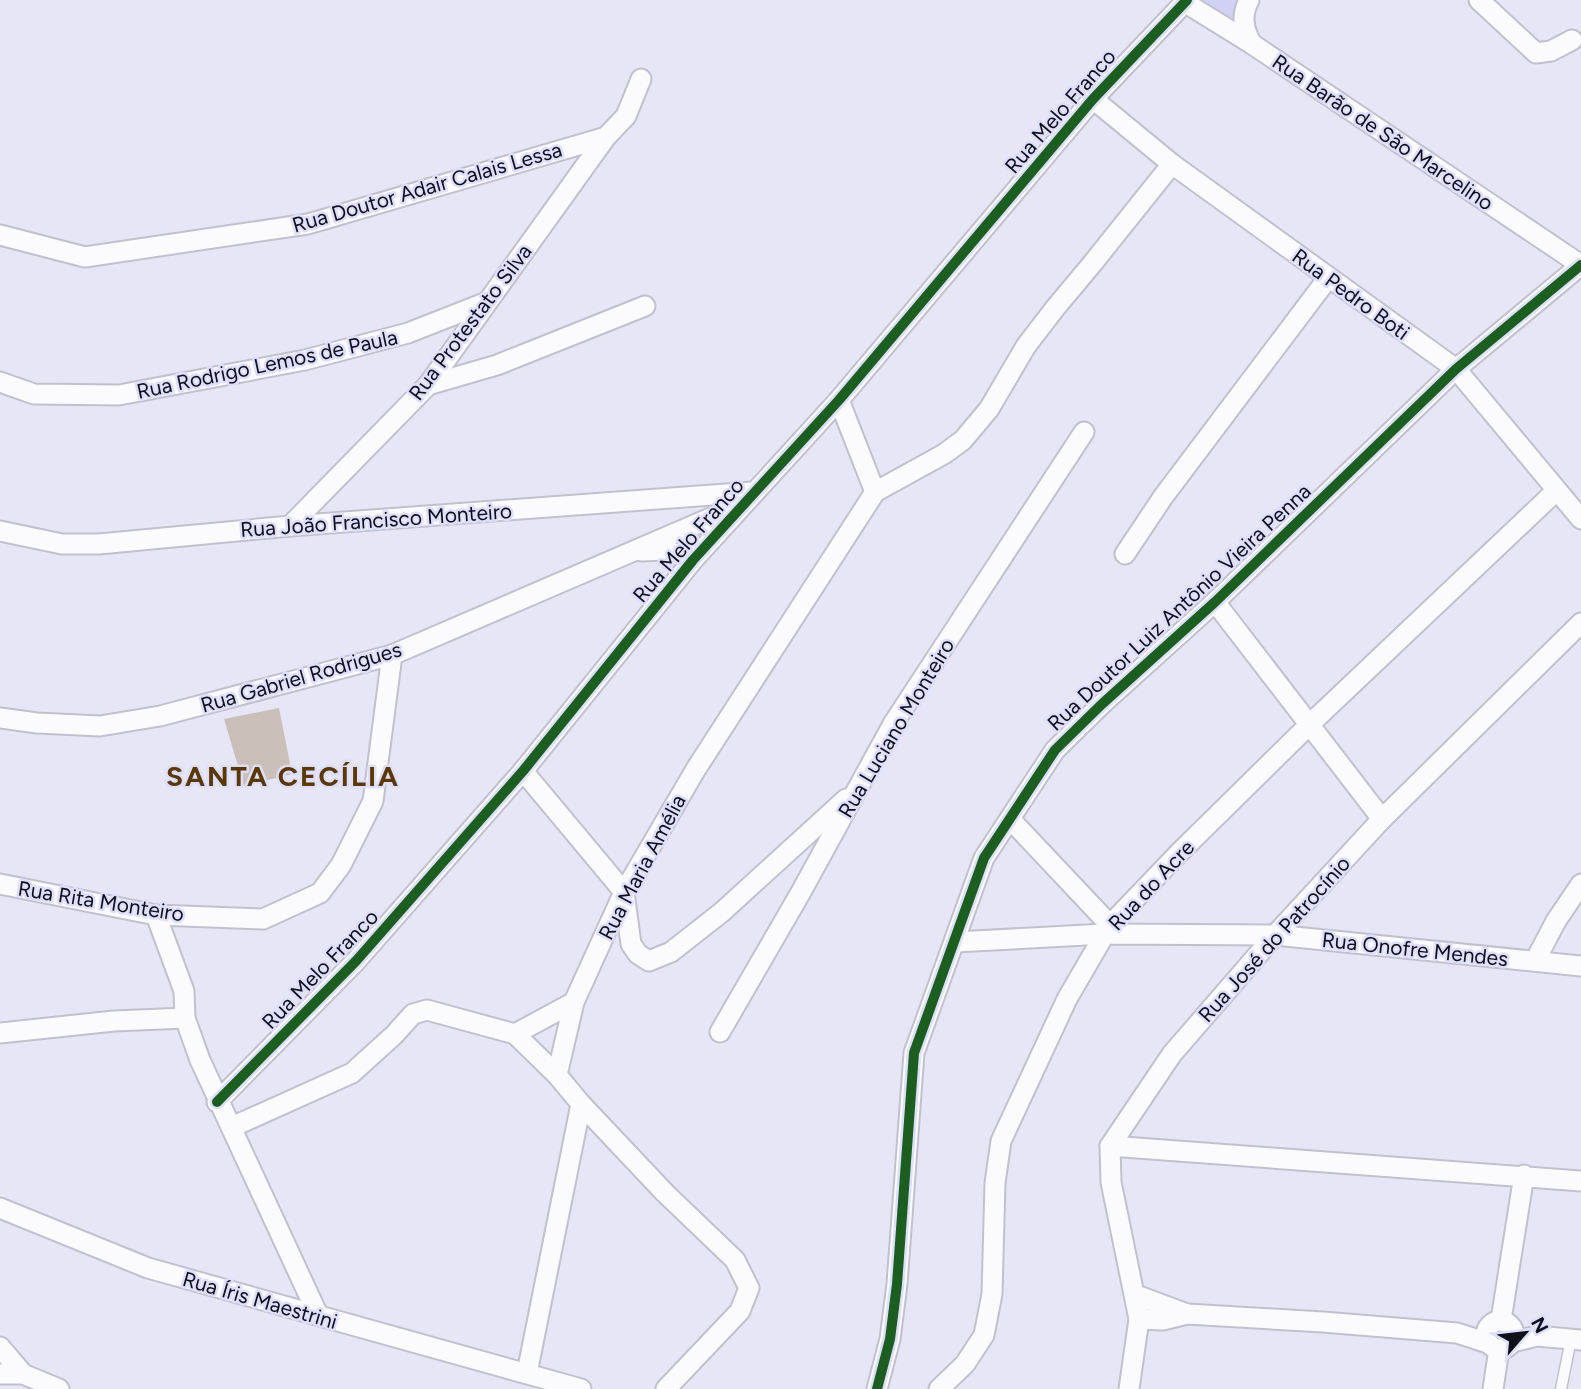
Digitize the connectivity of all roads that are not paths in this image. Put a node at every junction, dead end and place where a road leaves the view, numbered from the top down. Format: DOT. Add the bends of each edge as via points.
graph roads {
  1 [pos="1250,0"];
  2 [pos="1479,0"];
  3 [pos="1185,1"];
  4 [pos="1572,40"];
  5 [pos="1252,44"];
  6 [pos="641,79"];
  7 [pos="1093,99"];
  8 [pos="606,137"];
  9 [pos="1172,164"];
  10 [pos="0,235"];
  11 [pos="1581,265"];
  12 [pos="1328,278"];
  13 [pos="488,301"];
  14 [pos="645,306"];
  15 [pos="1456,369"];
  16 [pos="0,382"];
  17 [pos="428,385"];
  18 [pos="839,400"];
  19 [pos="1084,432"];
  20 [pos="1556,491"];
  21 [pos="875,492"];
  22 [pos="748,498"];
  23 [pos="1581,519"];
  24 [pos="290,526"];
  25 [pos="0,531"];
  26 [pos="631,551"];
  27 [pos="1125,554"];
  28 [pos="694,560"];
  29 [pos="1215,602"];
  30 [pos="1581,623"];
  31 [pos="392,655"];
  32 [pos="0,718"];
  33 [pos="1310,724"];
  34 [pos="523,771"];
  35 [pos="857,789"];
  36 [pos="1010,819"];
  37 [pos="1382,819"];
  38 [pos="0,884"];
  39 [pos="1581,884"];
  40 [pos="624,892"];
  41 [pos="156,915"];
  42 [pos="1108,930"];
  43 [pos="1275,935"];
  44 [pos="955,942"];
  45 [pos="1535,961"];
  46 [pos="1581,966"];
  47 [pos="574,1002"];
  48 [pos="185,1018"];
  49 [pos="720,1032"];
  50 [pos="0,1033"];
  51 [pos="515,1034"];
  52 [pos="557,1075"];
  53 [pos="217,1102"];
  54 [pos="581,1104"];
  55 [pos="232,1127"];
  56 [pos="1110,1146"];
  57 [pos="1524,1175"];
  58 [pos="1581,1181"];
  59 [pos="0,1208"];
  60 [pos="1136,1295"];
  61 [pos="1187,1314"];
  62 [pos="318,1315"];
  63 [pos="1139,1318"];
  64 [pos="1499,1334"];
  65 [pos="1576,1339"];
  66 [pos="0,1347"];
  67 [pos="527,1373"];
  68 [pos="0,1374"];
  69 [pos="23,1374"];
  70 [pos="949,1385"];
  71 [pos="59,1389"];
  72 [pos="581,1389"];
  73 [pos="666,1389"];
  74 [pos="877,1389"];
  75 [pos="1129,1389"];
  76 [pos="1493,1389"];
  77 [pos="1561,1389"];
  1 -- 5 [label="street" via="1244,31"];
  2 -- 4 [label="street" via="1536,53"];
  3 -- 5 [label="street, Rua Barão de São Marcelino"];
  3 -- 7 [label="street, Rua Melo Franco"];
  5 -- 11 [label="street, Rua Barão de São Marcelino"];
  6 -- 8 [label="street, Rua Protestato Silva" via="626,116"];
  7 -- 9 [label="street, Rua Pedro Boti"];
  7 -- 18 [label="street, Rua Melo Franco"];
  8 -- 10 [label="street, Rua Doutor Adair Calais Lessa" via="308,224 85,257"];
  8 -- 13 [label="street, Rua Protestato Silva"];
  9 -- 12 [label="street, Rua Pedro Boti"];
  9 -- 21 [label="street" via="1026,346 989,409 963,440"];
  11 -- 15 [label="street, Rua Doutor Luiz Antônio Vieira Penna"];
  12 -- 15 [label="street, Rua Pedro Boti"];
  12 -- 27 [label="street"];
  13 -- 16 [label="street, Rua Rodrigo Lemos de Paula" via="408,333 305,360 119,395 34,394"];
  13 -- 17 [label="street, Rua Protestato Silva"];
  14 -- 17 [label="street" via="497,365"];
  15 -- 20 [label="street, Rua Pedro Boti"];
  15 -- 29 [label="street, Rua Doutor Luiz Antônio Vieira Penna"];
  17 -- 24 [label="street, Rua Protestato Silva"];
  18 -- 21 [label="street"];
  18 -- 22 [label="street, Rua Melo Franco"];
  19 -- 35 [label="street, Rua Luciano Monteiro" via="893,724"];
  20 -- 23 [label="street, Rua Pedro Boti"];
  20 -- 33 [label="street, Rua do Acre"];
  21 -- 40 [label="street, Rua Maria Amélia" via="696,769"];
  22 -- 24 [label="street, Rua João Francisco Monteiro"];
  22 -- 26 [label="street, Rua Gabriel Rodrigues"];
  22 -- 28 [label="street, Rua Melo Franco"];
  24 -- 25 [label="street, Rua João Francisco Monteiro" via="99,544 62,544"];
  26 -- 28 [label="street" via="665,550"];
  26 -- 31 [label="street, Rua Gabriel Rodrigues"];
  28 -- 34 [label="street, Rua Melo Franco"];
  29 -- 33 [label="street"];
  29 -- 36 [label="street, Rua Doutor Luiz Antônio Vieira Penna" via="1055,750"];
  30 -- 37 [label="street, Rua José do Patrocínio"];
  31 -- 32 [label="street, Rua Gabriel Rodrigues" via="160,716 100,726"];
  31 -- 41 [label="street, Rua Rita Monteiro" via="373,801 341,865 320,893 263,919"];
  33 -- 37 [label="street"];
  33 -- 42 [label="street, Rua do Acre"];
  34 -- 40 [label="street"];
  34 -- 53 [label="street, Rua Melo Franco" via="356,961"];
  35 -- 40 [label="street" via="671,953 649,961 638,954 631,944"];
  35 -- 49 [label="street, Rua Luciano Monteiro"];
  36 -- 42 [label="street"];
  36 -- 44 [label="street, Rua Doutor Luiz Antônio Vieira Penna" via="984,858"];
  37 -- 43 [label="street, Rua José do Patrocínio"];
  38 -- 41 [label="street, Rua Rita Monteiro"];
  39 -- 45 [label="street"];
  40 -- 47 [label="street, Rua Maria Amélia"];
  41 -- 48 [label="street" via="184,991"];
  42 -- 43 [label="street, Rua Onofre Mendes"];
  42 -- 44 [label="street, Rua Onofre Mendes"];
  42 -- 70 [label="street, Rua do Acre" via="1067,999 1001,1141 995,1182 992,1294 984,1335"];
  43 -- 45 [label="street, Rua Onofre Mendes"];
  43 -- 56 [label="street, Rua José do Patrocínio" via="1172,1054"];
  44 -- 74 [label="street, Rua Doutor Luiz Antônio Vieira Penna" via="914,1053 897,1283 890,1339"];
  45 -- 46 [label="street, Rua Onofre Mendes"];
  47 -- 51 [label="street"];
  47 -- 52 [label="street, Rua Maria Amélia"];
  48 -- 50 [label="street"];
  48 -- 53 [label="street"];
  51 -- 52 [label="street"];
  51 -- 55 [label="street" via="427,1010 413,1014 352,1073"];
  52 -- 54 [label="street"];
  53 -- 55 [label="street"];
  54 -- 67 [label="street"];
  54 -- 73 [label="street" via="735,1260 749,1288 740,1311"];
  55 -- 62 [label="street"];
  56 -- 57 [label="street"];
  56 -- 60 [label="street" via="1111,1182"];
  57 -- 58 [label="street"];
  57 -- 64 [label="street"];
  59 -- 62 [label="street, Rua Íris Maestrini" via="148,1268"];
  60 -- 61 [label="street"];
  60 -- 63 [label="street"];
  61 -- 63 [label="street" via="1163,1320"];
  61 -- 64 [label="street"];
  62 -- 67 [label="street, Rua Íris Maestrini"];
  63 -- 75 [label="street"];
  64 -- 65 [label="street"];
  64 -- 76 [label="street"];
  65 -- 77 [label="lane"];
  66 -- 69 [label="street"];
  67 -- 72 [label="street, Rua Íris Maestrini"];
  68 -- 69 [label="street"];
  69 -- 71 [label="street"];
}
